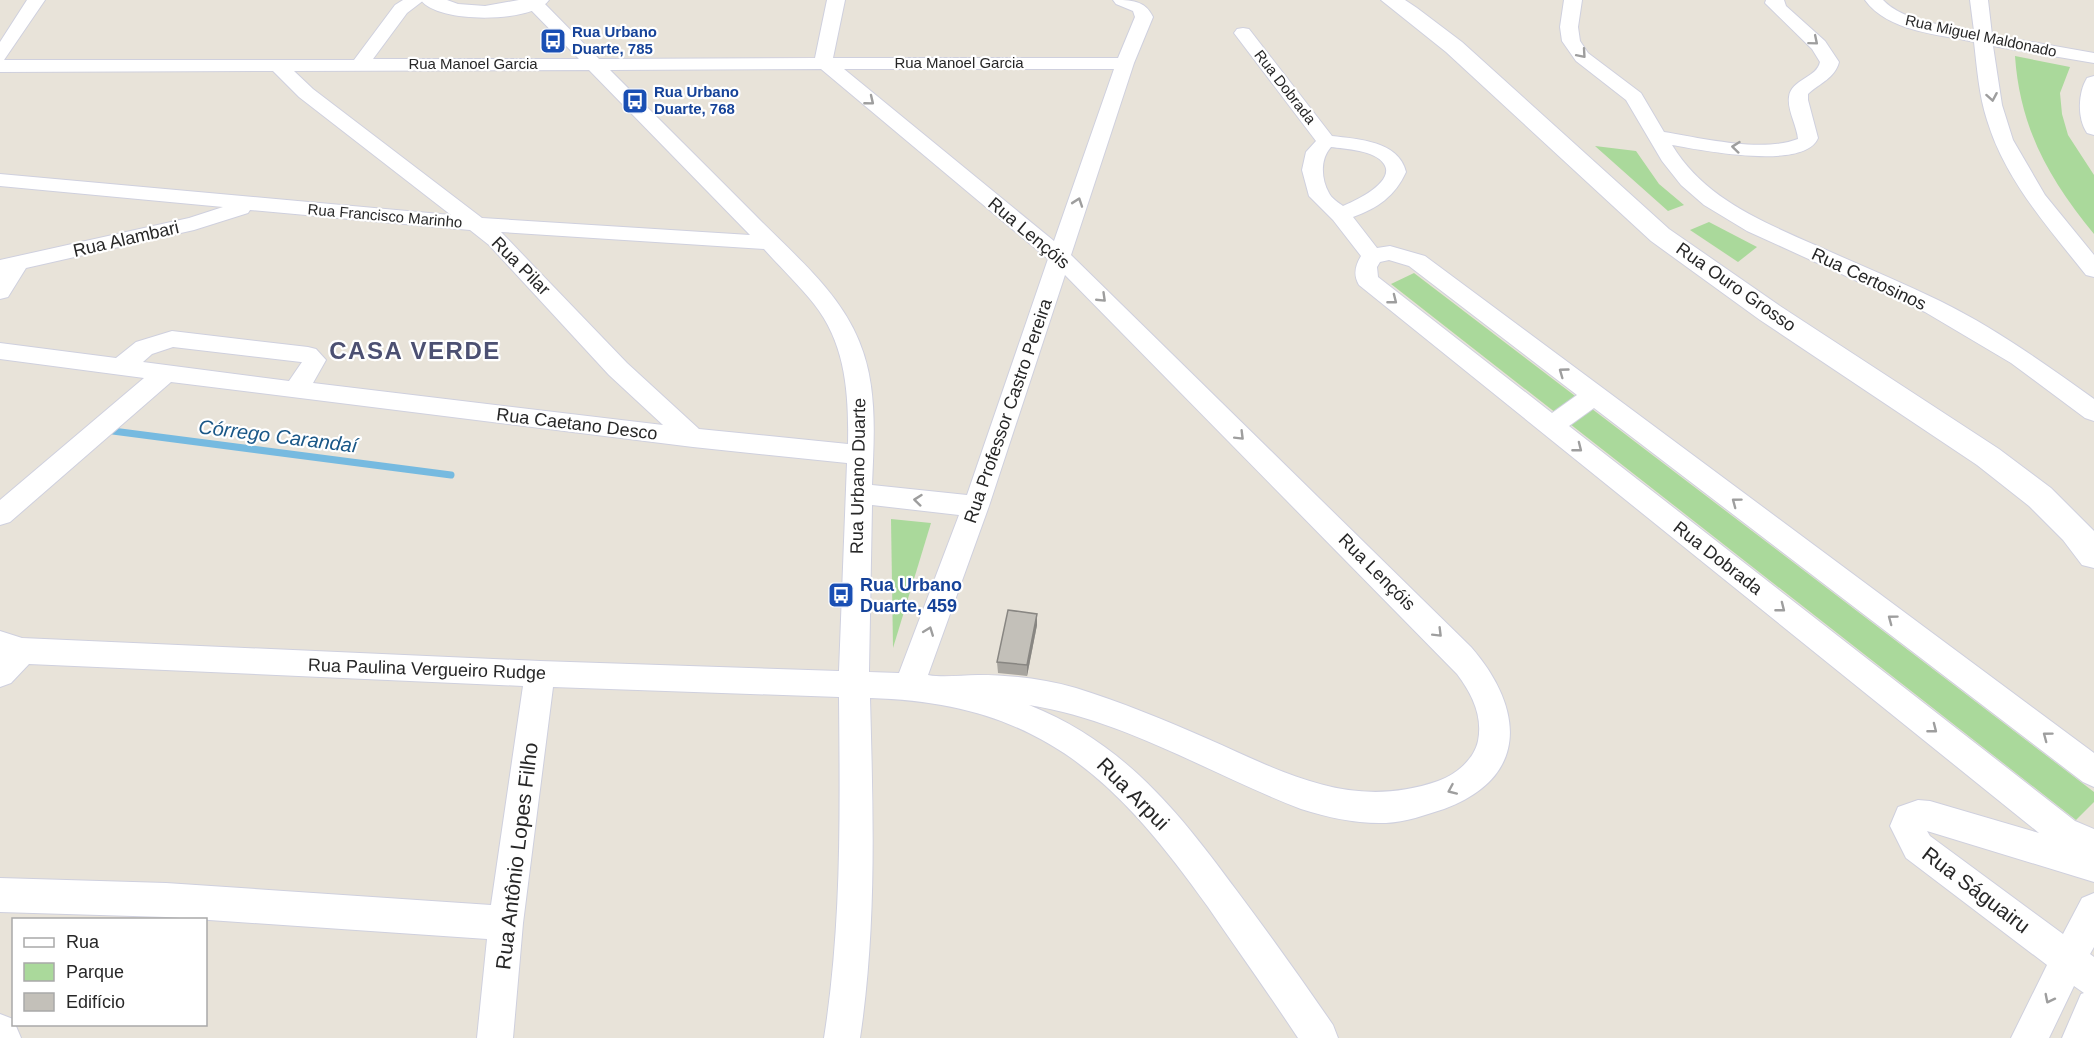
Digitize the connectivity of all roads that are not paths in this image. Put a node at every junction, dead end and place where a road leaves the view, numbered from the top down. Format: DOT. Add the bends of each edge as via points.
graph roads {
  1 [pos="36,0"];
  2 [pos="415,0"];
  3 [pos="431,0"];
  4 [pos="836,0"];
  5 [pos="1391,0"];
  6 [pos="1573,0"];
  7 [pos="1775,0"];
  8 [pos="1874,0"];
  9 [pos="1979,0"];
  10 [pos="536,1"];
  11 [pos="1127,2"];
  12 [pos="1243,33"];
  13 [pos="1984,39"];
  14 [pos="0,56"];
  15 [pos="2094,58"];
  16 [pos="825,63"];
  17 [pos="1125,63"];
  18 [pos="360,64"];
  19 [pos="591,64"];
  20 [pos="278,65"];
  21 [pos="0,66"];
  22 [pos="2094,81"];
  23 [pos="2094,129"];
  24 [pos="1655,136"];
  25 [pos="1326,141"];
  26 [pos="0,180"];
  27 [pos="251,205"];
  28 [pos="1340,215"];
  29 [pos="476,224"];
  30 [pos="770,243"];
  31 [pos="1372,256"];
  32 [pos="1060,257"];
  33 [pos="9,265"];
  34 [pos="2094,270"];
  35 [pos="0,292"];
  36 [pos="0,351"];
  37 [pos="122,367"];
  38 [pos="166,373"];
  39 [pos="295,390"];
  40 [pos="1595,395"];
  41 [pos="2094,412"];
  42 [pos="1551,426"];
  43 [pos="693,438"];
  44 [pos="860,455"];
  45 [pos="859,494"];
  46 [pos="976,506"];
  47 [pos="0,515"];
  48 [pos="2094,555"];
  49 [pos="11,647"];
  50 [pos="0,674"];
  51 [pos="540,674"];
  52 [pos="855,685"];
  53 [pos="909,686"];
  54 [pos="942,689"];
  55 [pos="2094,772"];
  56 [pos="2094,845"];
  57 [pos="2094,866"];
  58 [pos="0,895"];
  59 [pos="2094,910"];
  60 [pos="506,923"];
  61 [pos="2081,969"];
  62 [pos="2094,1007"];
  63 [pos="0,1032"];
  64 [pos="3,1038"];
  65 [pos="495,1038"];
  66 [pos="843,1038"];
  67 [pos="1320,1038"];
  68 [pos="2029,1038"];
  69 [pos="2080,1038"];
  1 -- 14 [label="street"];
  2 -- 18 [label="street" via="401,9"];
  3 -- 10 [label="street" via="458,10 482,11"];
  4 -- 16 [label="street" via="823,55"];
  5 -- 48 [label="street, Rua Ouro Grosso" via="1454,47 1660,235 1988,457 2040,497"];
  6 -- 24 [label="street, Rua Certosinos, one-way" via="1571,41 1582,57 1634,96"];
  7 -- 24 [label="street, one-way" via="1780,12 1822,48 1830,62 1828,69 1799,93 1806,142 1790,149 1772,150"];
  8 -- 13 [label="street, Rua Miguel Maldonado" via="1894,17"];
  9 -- 13 [label="street"];
  10 -- 19 [label="street, Rua Urbano Duarte"];
  11 -- 17 [label="street, Rua Professor Castro Pereira" via="1143,11 1144,17"];
  12 -- 25 [label="street, Rua Dobrada"];
  13 -- 15 [label="street, Rua Miguel Maldonado"];
  13 -- 34 [label="street, one-way" via="1996,118 2015,164 2051,218"];
  16 -- 17 [label="street, Rua Manoel Garcia"];
  16 -- 19 [label="street, Rua Manoel Garcia"];
  16 -- 32 [label="street, Rua Lençóis, one-way"];
  32 -- 17 [label="street, Rua Professor Castro Pereira, one-way"];
  18 -- 19 [label="street, Rua Manoel Garcia"];
  18 -- 20 [label="street, Rua Manoel Garcia"];
  19 -- 30 [label="street, Rua Urbano Duarte"];
  20 -- 21 [label="street, Rua Manoel Garcia"];
  20 -- 29 [label="street, Rua Pilar" via="306,93"];
  22 -- 23 [label="street" via="2089,115"];
  24 -- 41 [label="street, Rua Certosinos" via="1688,181 1711,201 1755,226 1933,307 2019,357"];
  25 -- 28 [label="street" via="1316,152 1313,181 1319,196"];
  25 -- 28 [label="street" via="1372,148 1391,159 1396,169 1396,176 1380,194"];
  26 -- 27 [label="street, Rua Francisco Marinho"];
  27 -- 29 [label="street, Rua Francisco Marinho"];
  27 -- 33 [label="street, Rua Alambari" via="194,223"];
  28 -- 31 [label="street"];
  29 -- 30 [label="street, Rua Francisco Marinho"];
  29 -- 43 [label="street, Rua Pilar" via="497,240 618,369"];
  30 -- 44 [label="street, Rua Urbano Duarte" via="822,298 848,342 861,403"];
  40 -- 31 [label="street, one-way" via="1417,261 1390,253"];
  31 -- 42 [label="street, Rua Dobrada, one-way" via="1366,267 1367,280"];
  32 -- 46 [label="street, Rua Professor Castro Pereira"];
  32 -- 54 [label="street, Rua Lençóis, one-way" via="1466,661 1490,702 1495,740 1480,770 1464,785 1415,805 1354,808 1288,791 1180,741 1077,702 1012,688"];
  33 -- 35 [label="street"];
  36 -- 37 [label="street, Rua Caetano Desco"];
  37 -- 38 [label="street, Rua Caetano Desco"];
  37 -- 39 [label="street" via="144,348 172,339 308,355 314,360 313,365"];
  38 -- 39 [label="street, Rua Caetano Desco"];
  38 -- 47 [label="street"];
  39 -- 43 [label="street, Rua Caetano Desco"];
  40 -- 42 [label="street"];
  55 -- 40 [label="street, one-way"];
  42 -- 56 [label="street, Rua Dobrada, one-way" via="2063,832"];
  43 -- 44 [label="street, Rua Caetano Desco"];
  44 -- 45 [label="street, Rua Urbano Duarte"];
  46 -- 45 [label="street, one-way"];
  45 -- 52 [label="street, Rua Urbano Duarte"];
  53 -- 46 [label="street, Rua Professor Castro Pereira, one-way"];
  49 -- 50 [label="street"];
  49 -- 51 [label="street, Rua Paulina Vergueiro Rudge"];
  51 -- 52 [label="street, Rua Paulina Vergueiro Rudge"];
  51 -- 60 [label="street, Rua Antônio Lopes Filho"];
  52 -- 53 [label="street, Rua Arpui"];
  52 -- 66 [label="street, Rua Urbano Duarte" via="857,879 853,963"];
  53 -- 54 [label="street, Rua Arpui"];
  54 -- 67 [label="street, Rua Arpui" via="1016,714 1060,734 1095,755 1126,783 1164,821"];
  57 -- 61 [label="street, Rua Ságuairu" via="1930,816 1910,818 1906,826 1918,847"];
  58 -- 60 [label="street" via="166,900"];
  59 -- 61 [label="street"];
  60 -- 65 [label="street, Rua Antônio Lopes Filho"];
  61 -- 68 [label="street, one-way"];
  62 -- 69 [label="street"];
  63 -- 64 [label="street"];
}
